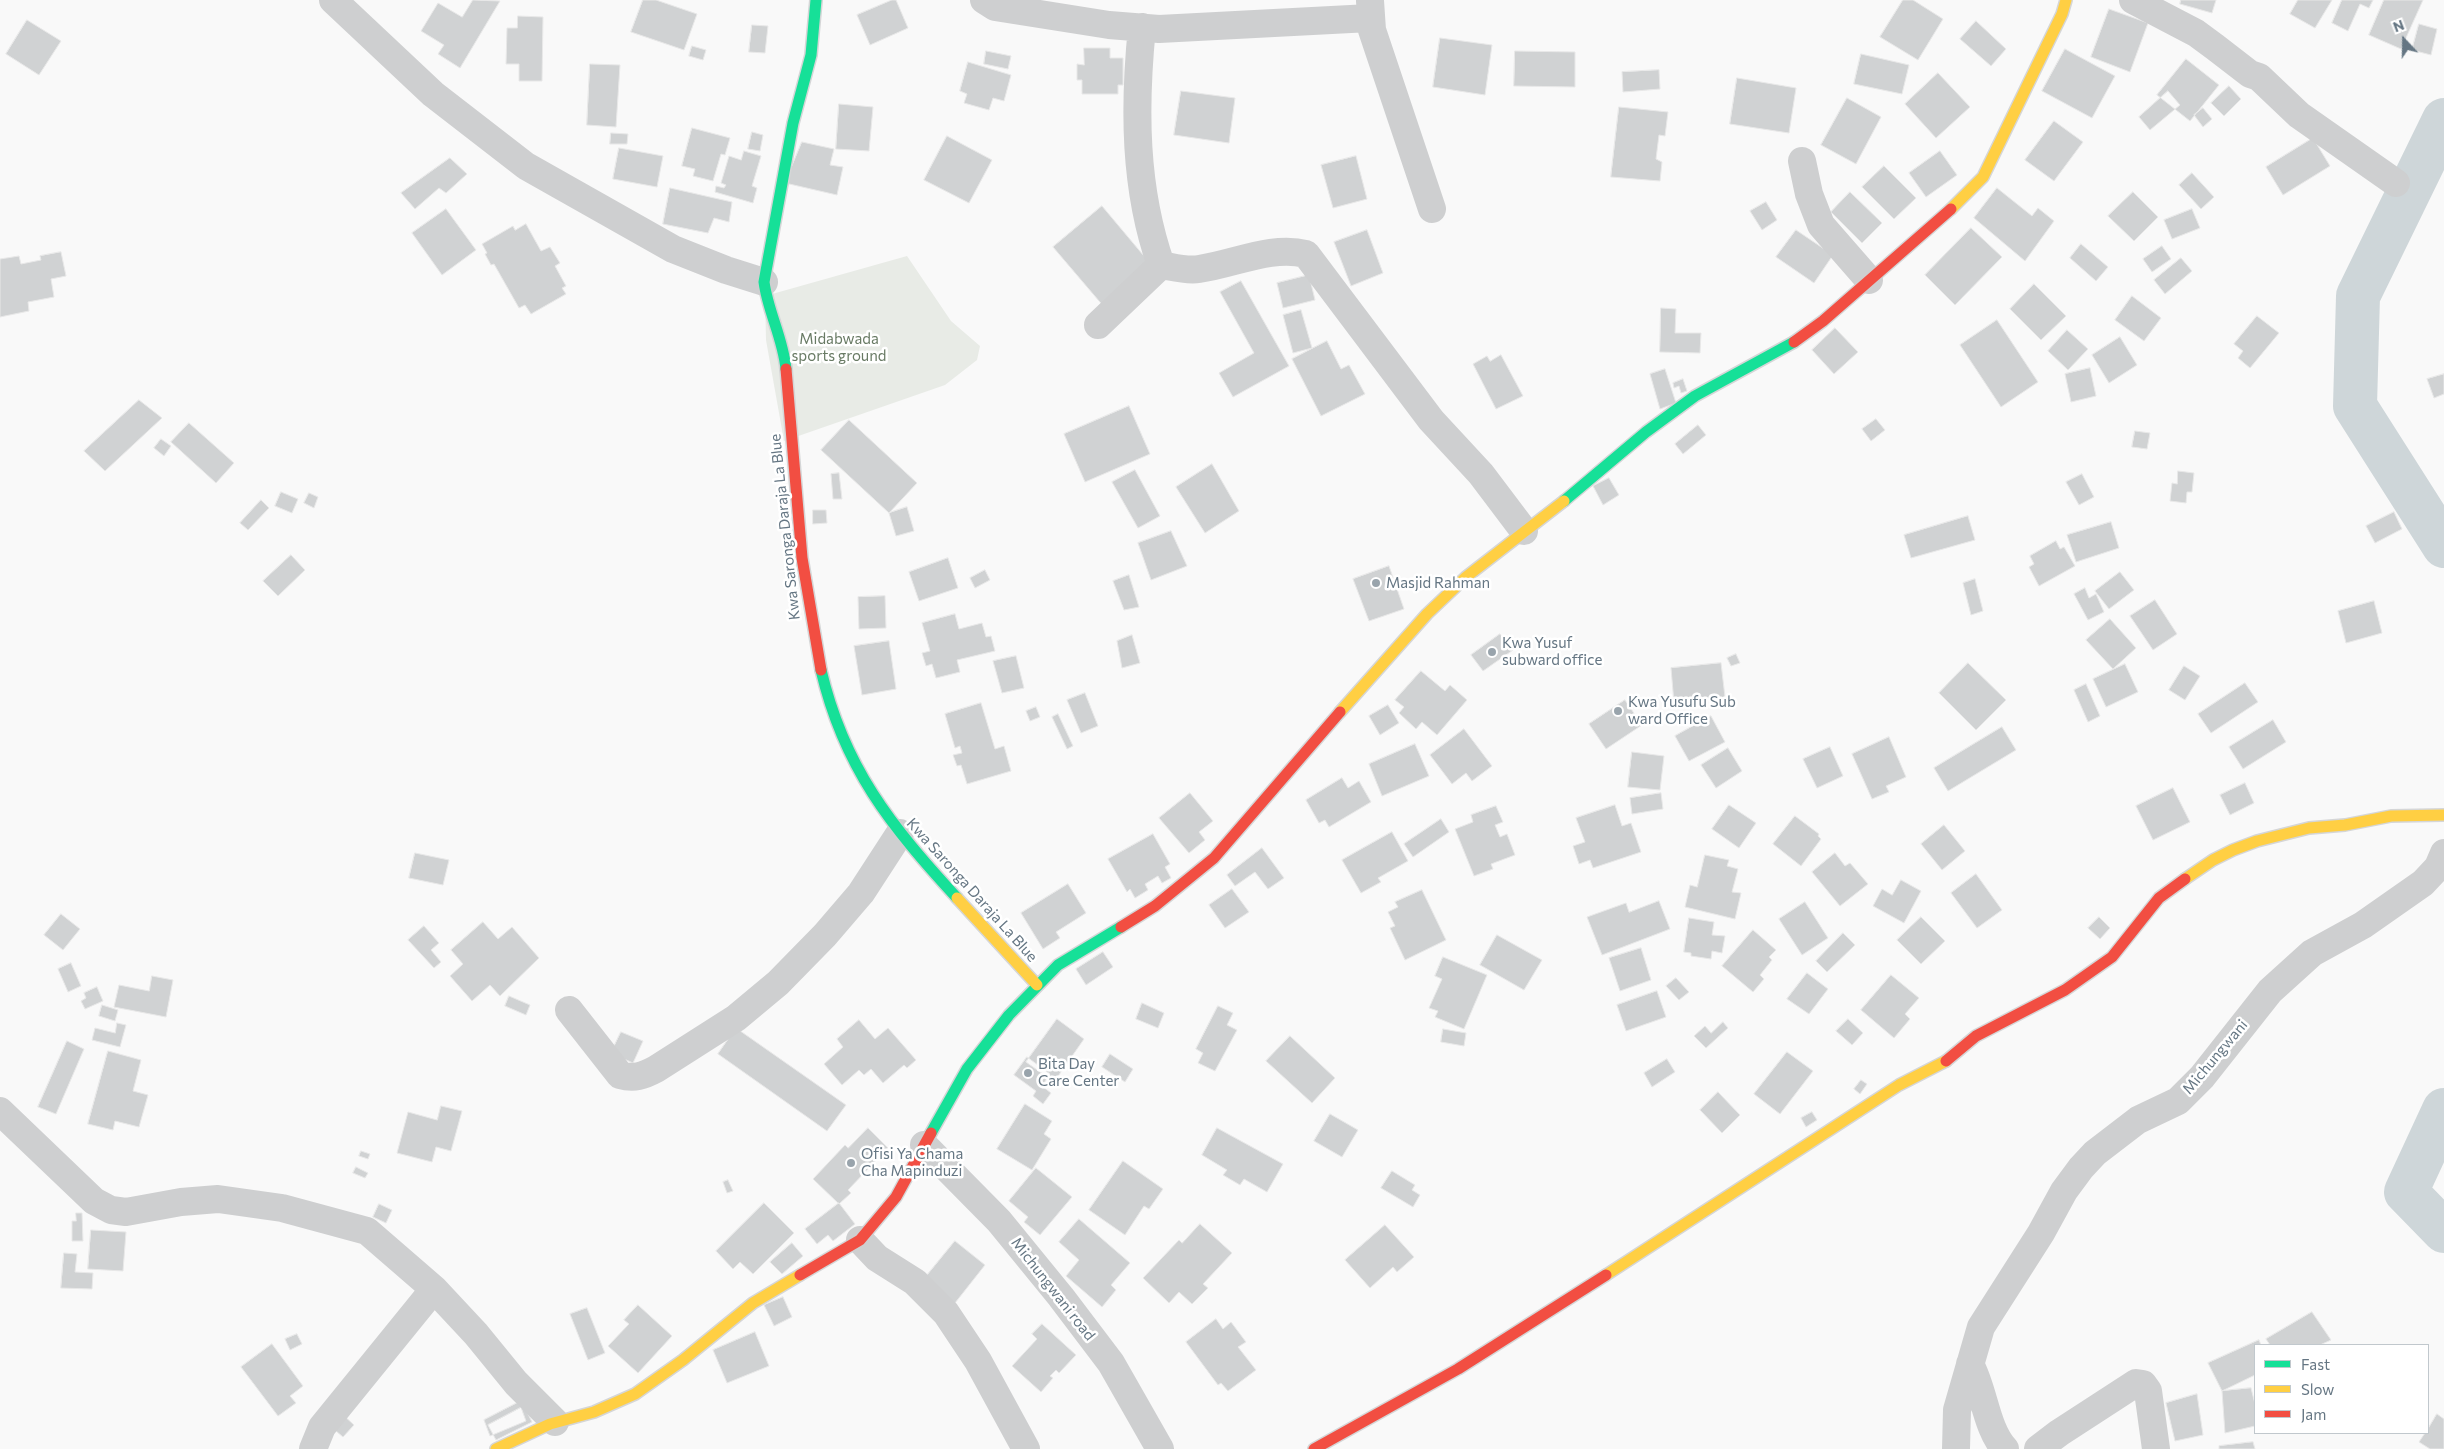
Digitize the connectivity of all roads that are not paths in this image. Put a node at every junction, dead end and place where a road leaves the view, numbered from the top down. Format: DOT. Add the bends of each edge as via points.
graph roads {
  1 [pos="333,0"];
  2 [pos="816,0"];
  3 [pos="984,0"];
  4 [pos="2066,0"];
  5 [pos="2133,0"];
  6 [pos="1370,9"];
  7 [pos="1142,27"];
  8 [pos="1802,161"];
  9 [pos="2396,183"];
  10 [pos="1432,209"];
  11 [pos="1161,265"];
  12 [pos="1869,280"];
  13 [pos="764,282"];
  14 [pos="1098,325"];
  15 [pos="1524,531"];
  16 [pos="2444,815"];
  17 [pos="900,833"];
  18 [pos="2444,854"];
  19 [pos="1038,985"];
  20 [pos="569,1010"];
  21 [pos="0,1111"];
  22 [pos="924,1144"];
  23 [pos="860,1240"];
  24 [pos="434,1290"];
  25 [pos="1970,1364"];
  26 [pos="555,1422"];
  27 [pos="313,1449"];
  28 [pos="496,1449"];
  29 [pos="1026,1449"];
  30 [pos="1160,1449"];
  31 [pos="1314,1449"];
  32 [pos="1956,1449"];
  33 [pos="2005,1449"];
  34 [pos="2038,1449"];
  35 [pos="2156,1449"];
  1 -- 13 [label="street" via="433,94 526,166 673,249"];
  2 -- 13 [label="street, Kwa Saronga Daraja La Blue" via="811,55 794,124"];
  3 -- 7 [label="street" via="995,7"];
  4 -- 12 [label="street" via="1983,177 1967,195"];
  5 -- 9 [label="street" via="2215,46 2250,74 2259,77 2306,120"];
  6 -- 7 [label="street" via="1159,29"];
  6 -- 10 [label="street" via="1372,30"];
  7 -- 11 [label="street" via="1137,75 1141,188"];
  8 -- 12 [label="street" via="1808,194 1821,224"];
  11 -- 14 [label="street"];
  11 -- 15 [label="street" via="1198,269 1295,251 1306,254 1431,420 1482,474"];
  12 -- 15 [label="street" via="1823,321 1788,346 1695,396"];
  13 -- 17 [label="street, Kwa Saronga Daraja La Blue" via="783,346 804,580 812,634 831,708 845,747 858,772"];
  15 -- 19 [label="street" via="1466,577 1427,614 1214,858 1156,906 1058,965"];
  16 -- 31 [label="street" via="2391,816 2309,828 2233,850 2213,860 2158,898 2112,957 2065,990 1976,1036 1949,1059 1899,1085 1710,1210 1458,1369"];
  17 -- 19 [label="street, Kwa Saronga Daraja La Blue"];
  17 -- 20 [label="street" via="861,893 778,983 736,1018 644,1076 631,1078 620,1075"];
  18 -- 25 [label="street, Michungwani" via="2438,867 2423,883 2363,925 2312,953 2270,991 2202,1077 2178,1101 2138,1120 2081,1168 1981,1327"];
  19 -- 22 [label="street" via="1009,1015 967,1069"];
  21 -- 24 [label="street" via="94,1201 111,1210 126,1212 218,1199 282,1208 367,1231"];
  22 -- 23 [label="street" via="896,1197"];
  22 -- 30 [label="street, Michungwani road" via="999,1221 1061,1297 1111,1363"];
  23 -- 26 [label="street" via="753,1303 635,1394 594,1412"];
  23 -- 29 [label="street" via="877,1258 915,1282 946,1314 978,1361"];
  24 -- 26 [label="street"];
  24 -- 27 [label="street" via="322,1427"];
  25 -- 32 [label="street, Michungwani" via="1957,1410"];
  25 -- 33 [label="street" via="1996,1437"];
  26 -- 28 [label="street"];
  34 -- 35 [label="street" via="2136,1383 2143,1384 2148,1391"];
}
